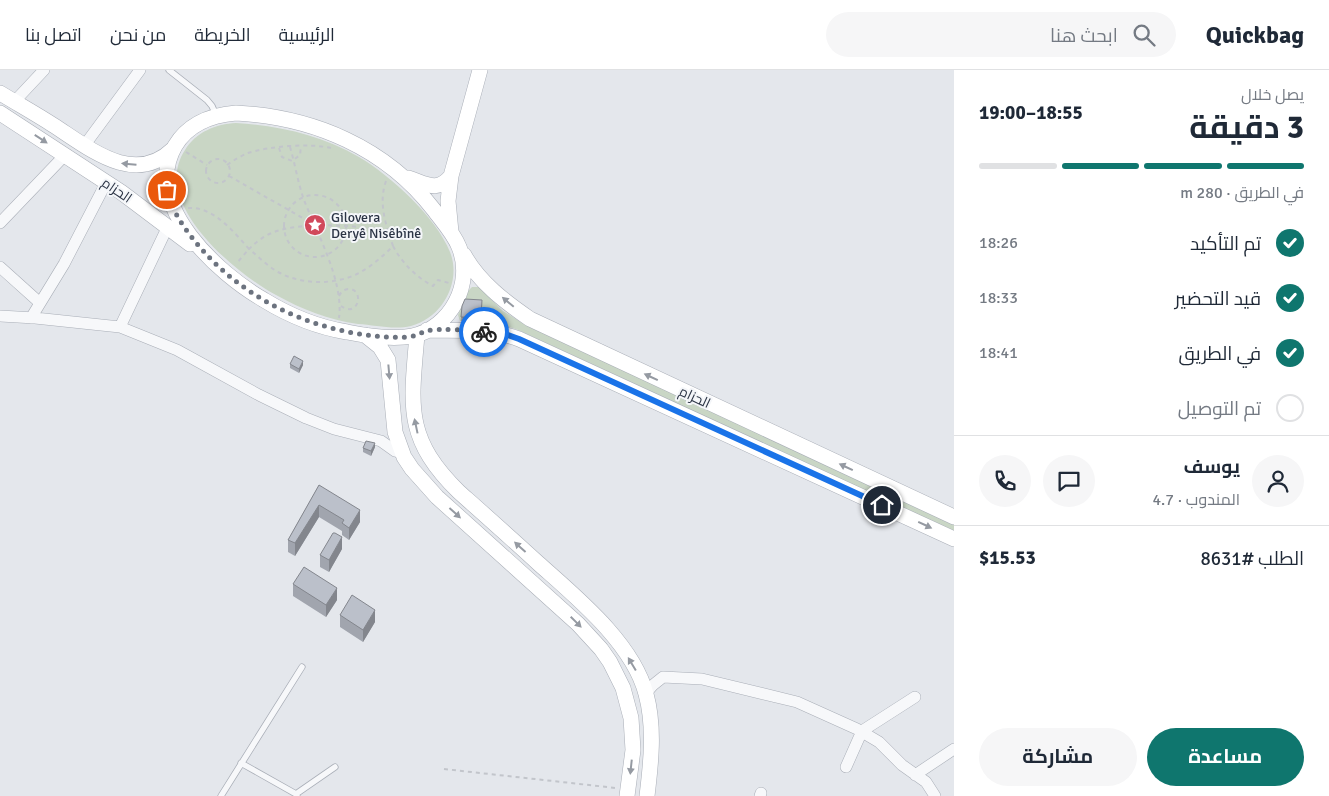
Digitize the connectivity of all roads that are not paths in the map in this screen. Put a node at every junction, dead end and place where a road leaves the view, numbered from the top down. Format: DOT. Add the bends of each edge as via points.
graph roads {
  1 [pos="44,70"];
  2 [pos="140,70"];
  3 [pos="169,70"];
  4 [pos="480,71"];
  5 [pos="0,94"];
  6 [pos="14,102"];
  7 [pos="0,113"];
  8 [pos="216,115"];
  9 [pos="84,146"];
  10 [pos="182,150"];
  11 [pos="65,155"];
  12 [pos="402,176"];
  13 [pos="451,176"];
  14 [pos="106,183"];
  15 [pos="0,223"];
  16 [pos="168,226"];
  17 [pos="451,233"];
  18 [pos="459,247"];
  19 [pos="0,266"];
  20 [pos="233,271"];
  21 [pos="40,303"];
  22 [pos="0,316"];
  23 [pos="31,318"];
  24 [pos="120,327"];
  25 [pos="422,333"];
  26 [pos="363,334"];
  27 [pos="402,453"];
  28 [pos="954,518"];
  29 [pos="954,539"];
  30 [pos="302,667"];
  31 [pos="646,693"];
  32 [pos="915,697"];
  33 [pos="862,731"];
  34 [pos="954,749"];
  35 [pos="241,763"];
  36 [pos="335,767"];
  37 [pos="846,767"];
  38 [pos="915,775"];
  39 [pos="628,793"];
  40 [pos="296,795"];
  41 [pos="221,796"];
  42 [pos="647,796"];
  43 [pos="934,796"];
  1 -- 6 [label="street"];
  2 -- 9 [label="street"];
  3 -- 8 [label="lane" via="202,95"];
  4 -- 13 [label="main road"];
  5 -- 6 [label="main road, الحزام"];
  6 -- 9 [label="main road, الحزام"];
  7 -- 11 [label="main road, الحزام, one-way"];
  8 -- 10 [label="main road" via="191,128"];
  8 -- 12 [label="main road" via="250,114 311,125 364,148"];
  10 -- 9 [label="main road, الحزام, one-way" via="152,163 131,165 112,161"];
  10 -- 20 [label="main road" via="168,161 168,197 185,229 205,252"];
  11 -- 14 [label="main road, الحزام"];
  11 -- 15 [label="street"];
  12 -- 13 [label="main road" via="439,186"];
  12 -- 17 [label="main road"];
  13 -- 17 [label="main road" via="448,201"];
  14 -- 16 [label="main road, الحزام"];
  14 -- 21 [label="street"];
  16 -- 20 [label="main road, الحزام"];
  16 -- 24 [label="street"];
  17 -- 18 [label="main road"];
  18 -- 25 [label="main road" via="464,272 459,295 448,314"];
  28 -- 18 [label="main road, الحزام, one-way" via="530,319 483,280"];
  19 -- 21 [label="street"];
  20 -- 26 [label="main road" via="254,294 277,308 305,321 338,324"];
  21 -- 23 [label="street"];
  22 -- 23 [label="street"];
  23 -- 24 [label="street"];
  24 -- 27 [label="street" via="177,350 306,418 381,441"];
  25 -- 26 [label="main road" via="394,337"];
  25 -- 29 [label="main road, الحزام, one-way" via="475,331 519,339"];
  31 -- 25 [label="main road, one-way" via="634,666 614,637 581,602 453,486 425,452 414,421 413,396"];
  26 -- 27 [label="main road, one-way" via="380,347 388,360 395,432"];
  27 -- 39 [label="main road, one-way" via="437,497 578,624 605,656 623,688 631,718 633,750"];
  30 -- 35 [label="lane"];
  31 -- 33 [label="street" via="663,676 702,679 797,702"];
  31 -- 42 [label="main road" via="651,762"];
  32 -- 33 [label="street"];
  33 -- 37 [label="street"];
  33 -- 38 [label="street"];
  34 -- 38 [label="street"];
  35 -- 40 [label="lane"];
  35 -- 41 [label="lane"];
  36 -- 40 [label="lane"];
  38 -- 43 [label="street" via="926,782"];
}
